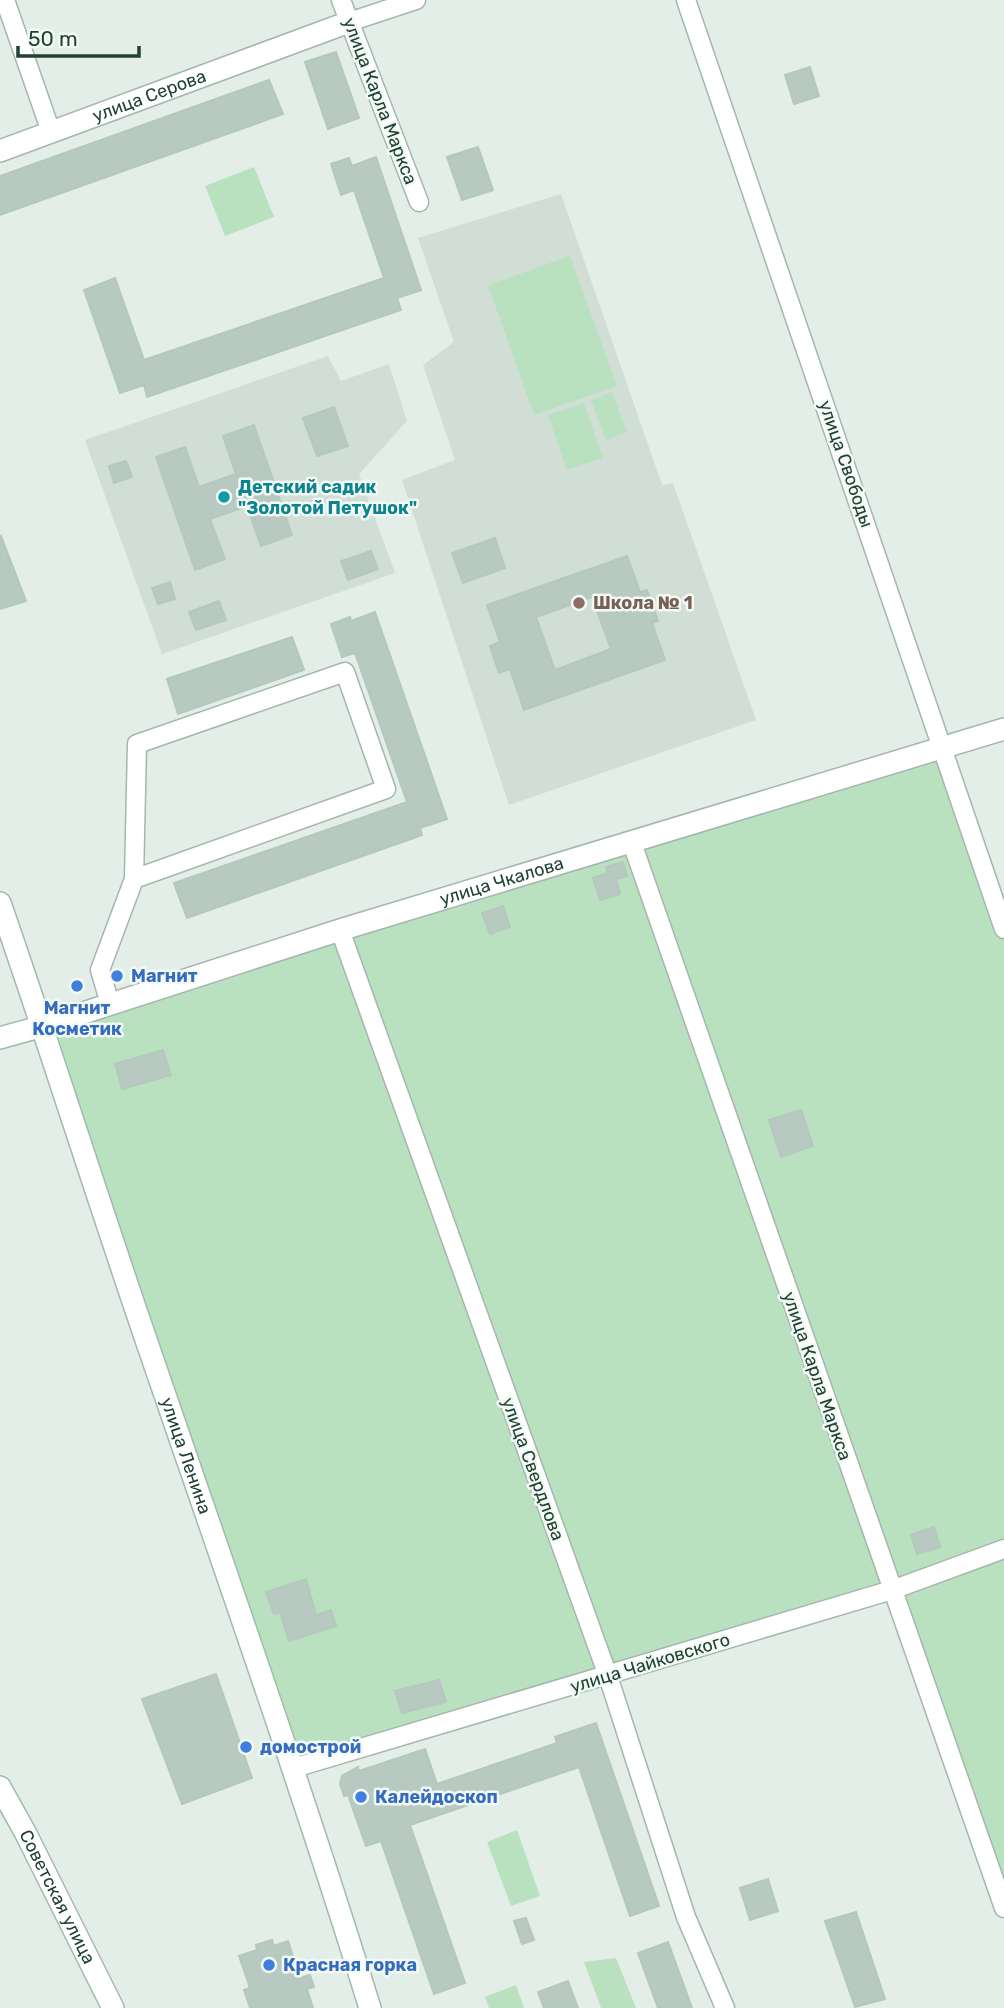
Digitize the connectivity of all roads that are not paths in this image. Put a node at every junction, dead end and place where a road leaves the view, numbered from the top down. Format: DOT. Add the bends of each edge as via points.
graph roads {
  1 [pos="5,0"];
  2 [pos="341,0"];
  3 [pos="416,0"];
  4 [pos="686,0"];
  5 [pos="349,22"];
  6 [pos="51,132"];
  7 [pos="0,151"];
  8 [pos="419,202"];
  9 [pos="1004,729"];
  10 [pos="943,748"];
  11 [pos="632,843"];
  12 [pos="134,879"];
  13 [pos="0,904"];
  14 [pos="1004,929"];
  15 [pos="340,930"];
  16 [pos="110,1004"];
  17 [pos="43,1026"];
  18 [pos="0,1038"];
  19 [pos="1004,1549"];
  20 [pos="892,1590"];
  21 [pos="608,1676"];
  22 [pos="294,1768"];
  23 [pos="0,1787"];
  24 [pos="1004,1908"];
  25 [pos="113,2008"];
  26 [pos="370,2008"];
  27 [pos="724,2008"];
  1 -- 6 [label="street"];
  2 -- 5 [label="street, улица Карла Маркса"];
  3 -- 5 [label="street, улица Серова"];
  4 -- 10 [label="street, улица Свободы"];
  5 -- 6 [label="main road, улица Серова"];
  5 -- 8 [label="street, улица Карла Маркса"];
  6 -- 7 [label="main road, улица Серова"];
  9 -- 10 [label="main road, улица Чкалова"];
  10 -- 11 [label="main road, улица Чкалова"];
  10 -- 14 [label="street, улица Свободы"];
  11 -- 15 [label="main road, улица Чкалова"];
  11 -- 20 [label="street, улица Карла Маркса"];
  12 -- 12 [label="street" via="386,789 345,673 137,744"];
  12 -- 16 [label="street" via="100,970"];
  13 -- 17 [label="main road, улица Ленина"];
  15 -- 16 [label="main road, улица Чкалова"];
  15 -- 21 [label="street, улица Свердлова"];
  16 -- 17 [label="main road, улица Чкалова"];
  17 -- 18 [label="main road, улица Чкалова"];
  17 -- 22 [label="main road, улица Ленина"];
  19 -- 20 [label="street, улица Чайковского"];
  20 -- 21 [label="street, улица Чайковского"];
  20 -- 24 [label="street, улица Карла Маркса"];
  21 -- 22 [label="street, улица Чайковского"];
  21 -- 27 [label="street, улица Свердлова" via="686,1917"];
  22 -- 26 [label="main road, улица Ленина"];
  23 -- 25 [label="main road, Советская улица"];
}
